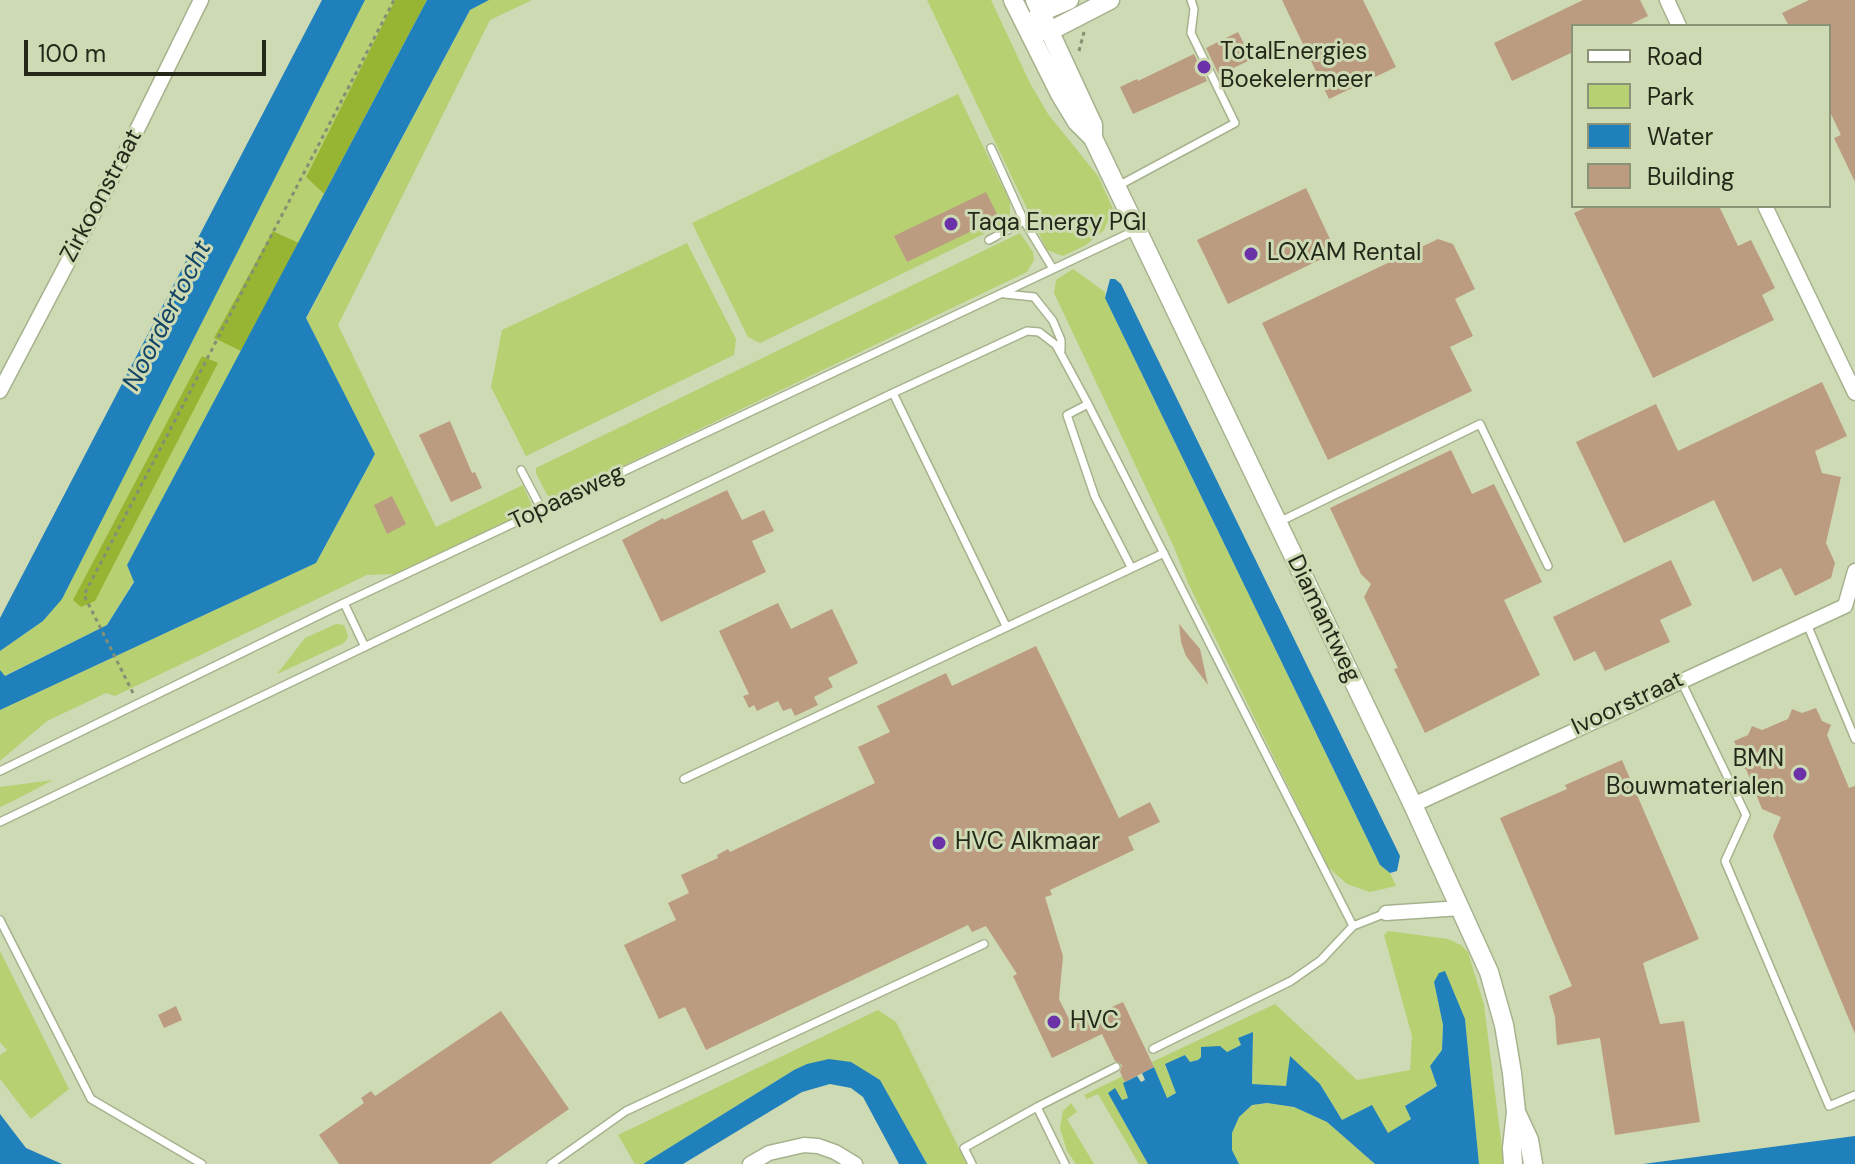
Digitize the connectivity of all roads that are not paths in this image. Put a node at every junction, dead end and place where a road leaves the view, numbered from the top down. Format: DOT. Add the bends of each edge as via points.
graph roads {
  1 [pos="201,0"];
  2 [pos="1013,0"];
  3 [pos="1069,0"];
  4 [pos="1110,0"];
  5 [pos="1191,0"];
  6 [pos="1667,0"];
  7 [pos="1038,6"];
  8 [pos="1678,24"];
  9 [pos="1028,30"];
  10 [pos="1050,31"];
  11 [pos="1093,138"];
  12 [pos="991,148"];
  13 [pos="1116,187"];
  14 [pos="1766,208"];
  15 [pos="1024,221"];
  16 [pos="1136,230"];
  17 [pos="989,240"];
  18 [pos="1053,269"];
  19 [pos="1000,294"];
  20 [pos="1060,353"];
  21 [pos="0,391"];
  22 [pos="893,393"];
  23 [pos="1855,393"];
  24 [pos="1088,404"];
  25 [pos="521,470"];
  26 [pos="542,510"];
  27 [pos="1277,523"];
  28 [pos="1164,553"];
  29 [pos="1548,566"];
  30 [pos="1131,567"];
  31 [pos="1855,571"];
  32 [pos="344,603"];
  33 [pos="1850,611"];
  34 [pos="1806,622"];
  35 [pos="1006,626"];
  36 [pos="365,647"];
  37 [pos="1680,680"];
  38 [pos="1855,739"];
  39 [pos="0,771"];
  40 [pos="684,779"];
  41 [pos="1413,805"];
  42 [pos="0,822"];
  43 [pos="1461,908"];
  44 [pos="1386,913"];
  45 [pos="0,920"];
  46 [pos="1353,926"];
  47 [pos="984,944"];
  48 [pos="1153,1049"];
  49 [pos="1116,1067"];
  50 [pos="1855,1095"];
  51 [pos="1037,1107"];
  52 [pos="1516,1112"];
  53 [pos="202,1164"];
  54 [pos="551,1164"];
  55 [pos="750,1164"];
  56 [pos="855,1164"];
  57 [pos="972,1164"];
  58 [pos="1065,1164"];
  59 [pos="1513,1164"];
  60 [pos="1533,1164"];
  1 -- 21 [label="street, Zirkoonstraat"];
  2 -- 9 [label="street, Diamantweg"];
  3 -- 7 [label="street"];
  4 -- 10 [label="street"];
  5 -- 13 [label="lane" via="1191,33 1235,123"];
  6 -- 8 [label="street"];
  7 -- 9 [label="street"];
  7 -- 10 [label="street, Diamantweg"];
  9 -- 10 [label="street"];
  9 -- 11 [label="street, Diamantweg" via="1077,122"];
  10 -- 11 [label="street, Diamantweg" via="1093,125"];
  11 -- 13 [label="street, Diamantweg"];
  12 -- 15 [label="lane"];
  13 -- 16 [label="street, Diamantweg"];
  14 -- 23 [label="street"];
  15 -- 17 [label="lane"];
  15 -- 18 [label="lane"];
  16 -- 18 [label="lane, Topaasweg"];
  16 -- 27 [label="street, Diamantweg"];
  18 -- 19 [label="lane, Topaasweg"];
  19 -- 20 [label="lane" via="1034,297 1053,321"];
  19 -- 26 [label="lane, Topaasweg"];
  20 -- 22 [label="lane" via="1048,336 1027,331"];
  20 -- 24 [label="lane"];
  22 -- 35 [label="lane"];
  22 -- 36 [label="lane"];
  24 -- 28 [label="lane"];
  24 -- 30 [label="lane" via="1067,415 1095,497"];
  25 -- 26 [label="lane"];
  26 -- 32 [label="lane, Topaasweg"];
  27 -- 29 [label="lane" via="1480,424"];
  27 -- 41 [label="street, Diamantweg"];
  28 -- 30 [label="lane"];
  28 -- 46 [label="lane"];
  30 -- 35 [label="lane"];
  31 -- 33 [label="street, Ivoorstraat"];
  32 -- 36 [label="lane"];
  32 -- 39 [label="lane, Topaasweg"];
  33 -- 34 [label="street, Ivoorstraat"];
  34 -- 37 [label="street, Ivoorstraat"];
  34 -- 38 [label="lane"];
  35 -- 40 [label="lane"];
  36 -- 42 [label="lane"];
  37 -- 41 [label="street, Ivoorstraat"];
  37 -- 50 [label="lane" via="1746,815 1725,861 1829,1106"];
  41 -- 43 [label="street, Diamantweg"];
  43 -- 44 [label="street"];
  43 -- 52 [label="street, Diamantweg" via="1489,972 1504,1025"];
  44 -- 46 [label="lane"];
  45 -- 53 [label="lane" via="91,1099"];
  46 -- 48 [label="lane" via="1321,960 1291,981"];
  47 -- 54 [label="lane" via="626,1111"];
  49 -- 51 [label="lane"];
  51 -- 57 [label="lane" via="964,1148"];
  51 -- 58 [label="lane"];
  52 -- 59 [label="street, Diamantweg"];
  52 -- 60 [label="street, Diamantweg"];
  55 -- 56 [label="street" via="769,1153 804,1145"];
}
